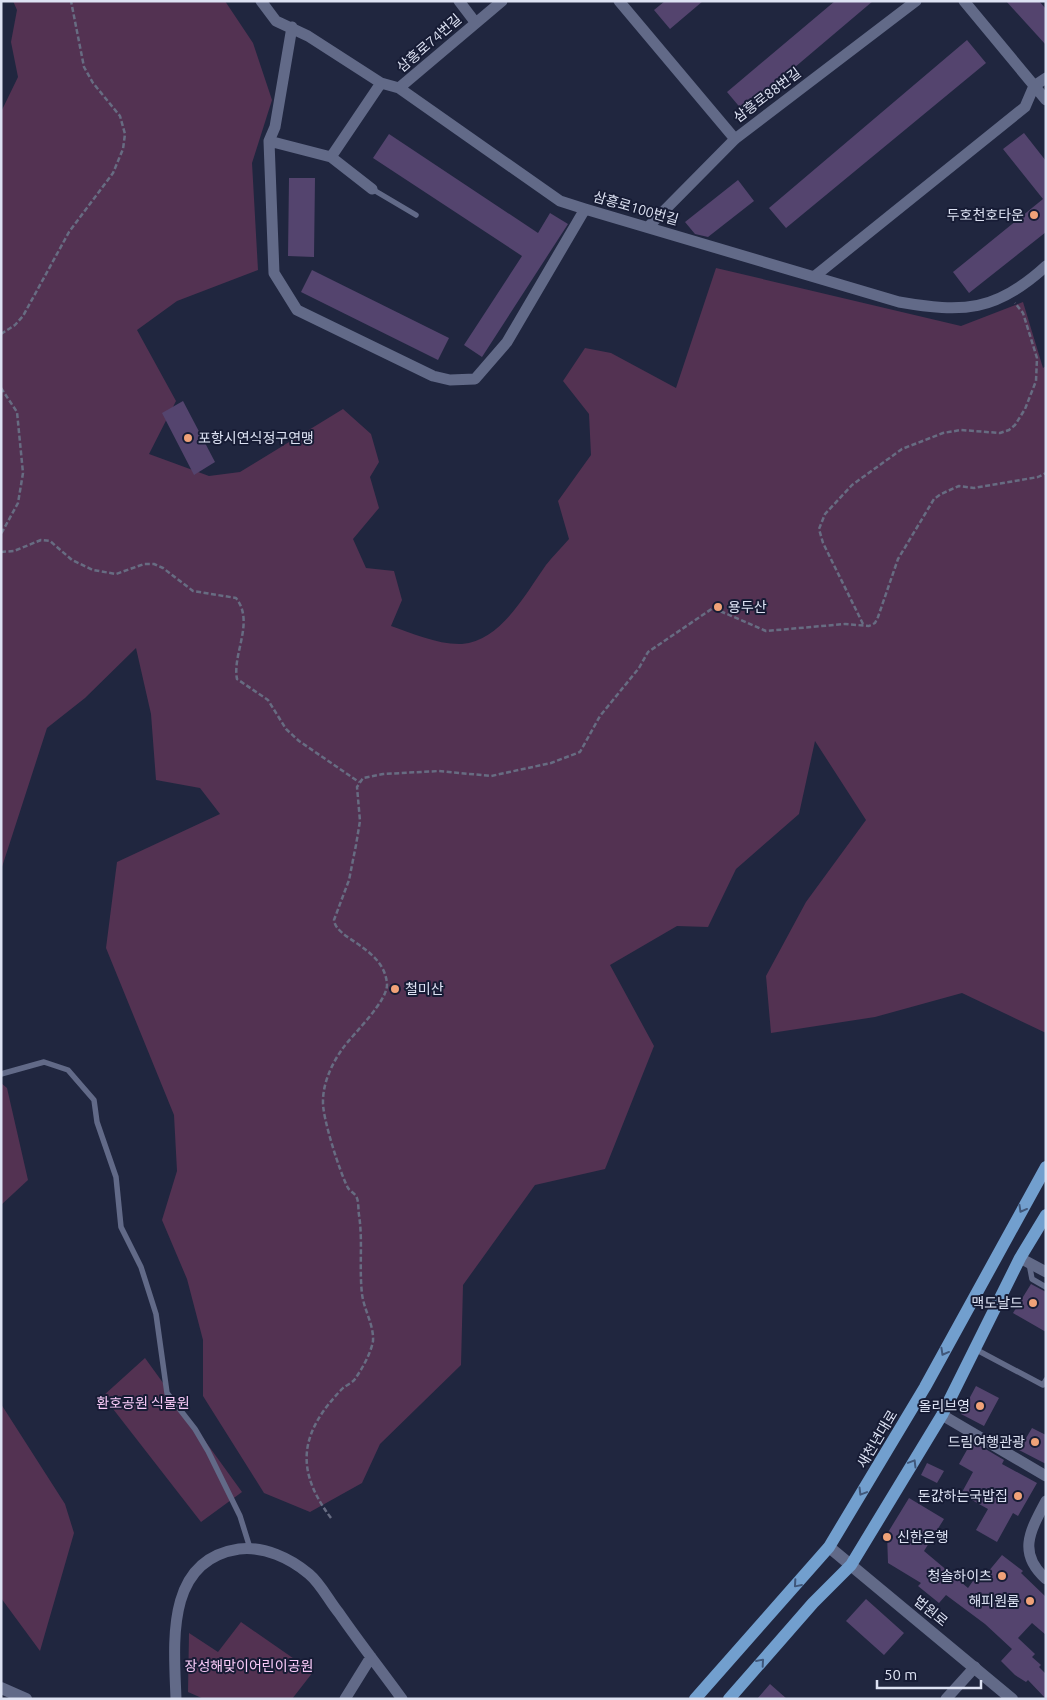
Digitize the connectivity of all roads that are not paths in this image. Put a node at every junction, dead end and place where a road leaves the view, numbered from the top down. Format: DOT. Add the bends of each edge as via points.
graph roads {
  1 [pos="261,1"];
  2 [pos="459,1"];
  3 [pos="502,1"];
  4 [pos="619,1"];
  5 [pos="916,1"];
  6 [pos="964,1"];
  7 [pos="476,22"];
  8 [pos="292,27"];
  9 [pos="1046,78"];
  10 [pos="381,83"];
  11 [pos="1034,86"];
  12 [pos="399,88"];
  13 [pos="1046,100"];
  14 [pos="735,139"];
  15 [pos="269,141"];
  16 [pos="331,157"];
  17 [pos="372,189"];
  18 [pos="585,209"];
  19 [pos="416,215"];
  20 [pos="648,227"];
  21 [pos="1046,266"];
  22 [pos="815,276"];
  23 [pos="1,1074"];
  24 [pos="1046,1166"];
  25 [pos="1046,1215"];
  26 [pos="1025,1261"];
  27 [pos="1046,1272"];
  28 [pos="1046,1287"];
  29 [pos="975,1349"];
  30 [pos="1046,1380"];
  31 [pos="942,1415"];
  32 [pos="1046,1476"];
  33 [pos="1046,1501"];
  34 [pos="829,1547"];
  35 [pos="250,1548"];
  36 [pos="851,1565"];
  37 [pos="1046,1579"];
  38 [pos="371,1657"];
  39 [pos="975,1667"];
  40 [pos="1,1688"];
  41 [pos="26,1699"];
  42 [pos="176,1699"];
  43 [pos="345,1699"];
  44 [pos="402,1699"];
  45 [pos="695,1699"];
  46 [pos="729,1699"];
  47 [pos="946,1699"];
  48 [pos="1012,1699"];
  1 -- 8 [label="street, 삼흥로100번길" via="276,21"];
  2 -- 7 [label="street"];
  3 -- 7 [label="street, 삼흥로74번길"];
  4 -- 14 [label="street"];
  5 -- 14 [label="street, 삼흥로88번길"];
  6 -- 11 [label="street"];
  7 -- 12 [label="street, 삼흥로74번길"];
  8 -- 10 [label="street, 삼흥로100번길"];
  8 -- 15 [label="street" via="275,127"];
  9 -- 11 [label="street"];
  10 -- 12 [label="street, 삼흥로100번길"];
  10 -- 16 [label="street"];
  11 -- 13 [label="street"];
  11 -- 22 [label="street" via="1025,107"];
  12 -- 18 [label="street, 삼흥로100번길" via="560,200"];
  14 -- 20 [label="street, 삼흥로88번길"];
  15 -- 16 [label="street"];
  15 -- 18 [label="street" via="274,274 298,310 433,376 450,380 475,379 507,342"];
  16 -- 17 [label="street"];
  17 -- 19 [label="lane"];
  18 -- 20 [label="street, 삼흥로100번길"];
  20 -- 22 [label="street, 삼흥로100번길"];
  21 -- 22 [label="street, 삼흥로100번길" via="1002,299 970,308 938,308 899,302"];
  23 -- 35 [label="lane" via="44,1062 68,1070 94,1100 97,1122 116,1177 121,1227 141,1266 156,1314 167,1393 208,1451 240,1516"];
  24 -- 34 [label="main road, 새천년대로, one-way" via="921,1394"];
  25 -- 26 [label="main road"];
  26 -- 27 [label="street"];
  26 -- 28 [label="lane" via="1032,1279"];
  26 -- 29 [label="main road"];
  29 -- 30 [label="lane" via="1043,1385"];
  29 -- 31 [label="main road"];
  31 -- 32 [label="street"];
  36 -- 31 [label="main road, one-way"];
  33 -- 37 [label="street" via="1033,1525 1027,1546 1035,1569"];
  34 -- 36 [label="main road, 법원로"];
  34 -- 45 [label="main road, 새천년대로, one-way"];
  35 -- 38 [label="street" via="282,1556 311,1575"];
  35 -- 42 [label="street" via="226,1551 205,1562 188,1579 180,1603 174,1641"];
  36 -- 39 [label="main road, 법원로"];
  46 -- 36 [label="main road, one-way" via="813,1603"];
  38 -- 43 [label="street"];
  38 -- 44 [label="street"];
  39 -- 47 [label="street"];
  39 -- 48 [label="main road, 법원로"];
  40 -- 41 [label="main road"];
}
